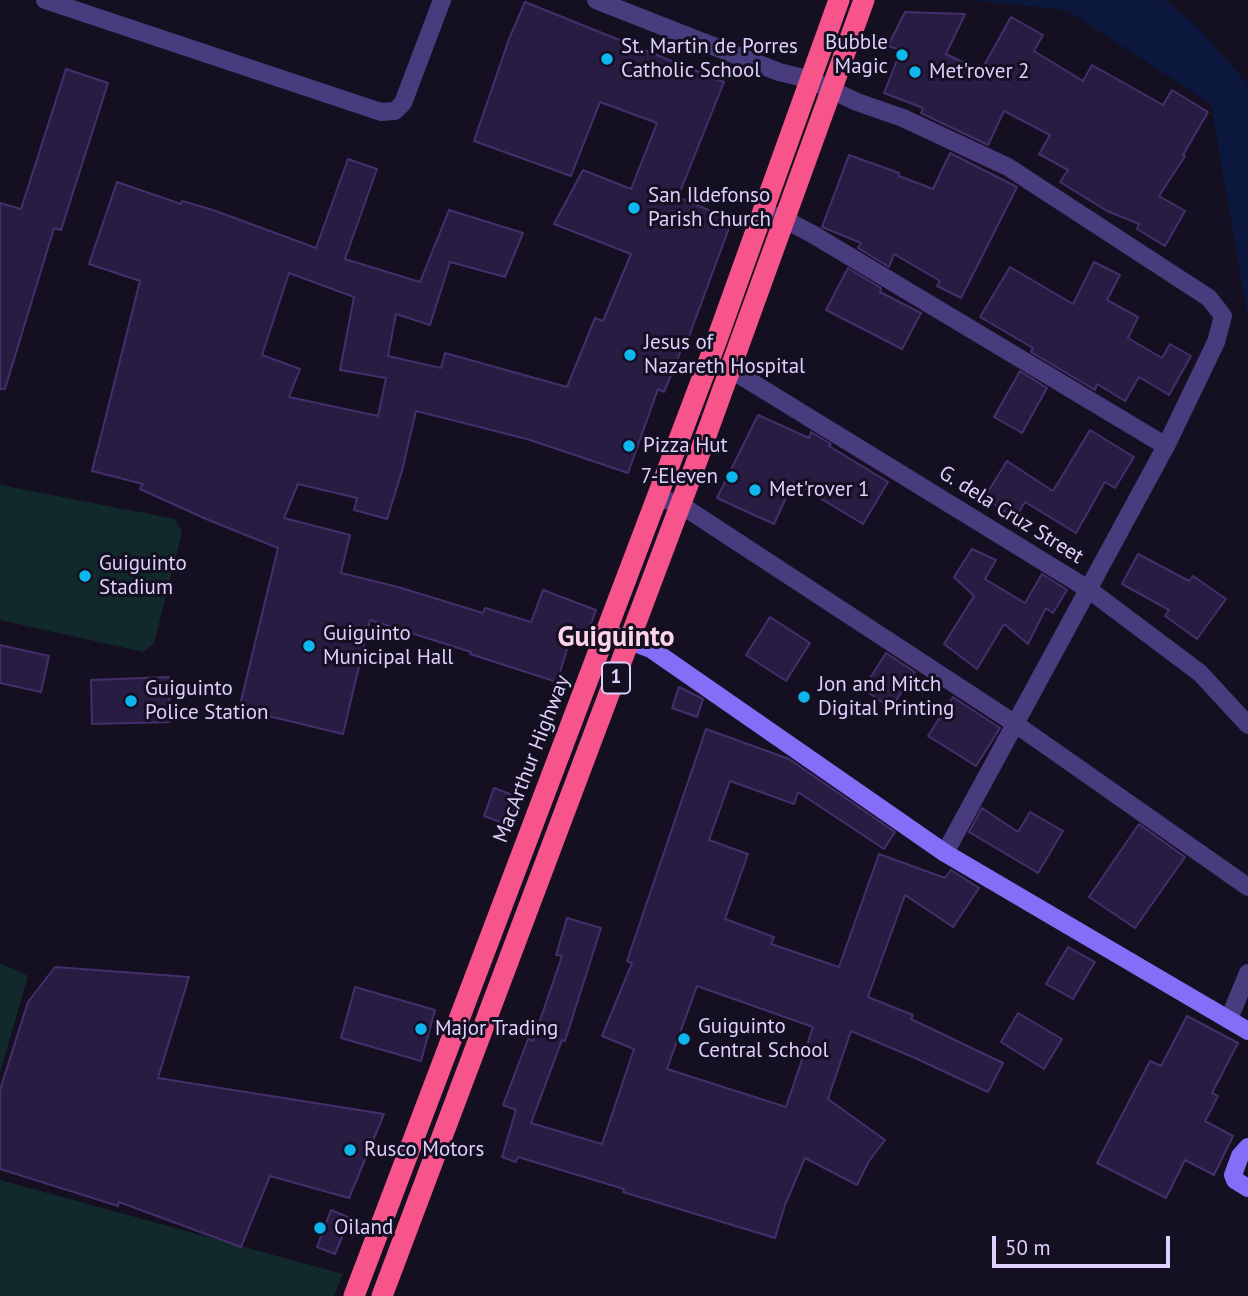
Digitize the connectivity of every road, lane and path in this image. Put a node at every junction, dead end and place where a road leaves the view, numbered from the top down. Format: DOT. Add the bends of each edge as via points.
graph roads {
  1 [pos="45,0"];
  2 [pos="442,0"];
  3 [pos="596,0"];
  4 [pos="839,0"];
  5 [pos="864,0"];
  6 [pos="808,79"];
  7 [pos="831,90"];
  8 [pos="763,212"];
  9 [pos="784,219"];
  10 [pos="730,369"];
  11 [pos="1166,446"];
  12 [pos="657,497"];
  13 [pos="681,505"];
  14 [pos="1088,589"];
  15 [pos="606,632"];
  16 [pos="630,641"];
  17 [pos="1014,723"];
  18 [pos="1248,725"];
  19 [pos="945,853"];
  20 [pos="1248,887"];
  21 [pos="1248,973"];
  22 [pos="1229,1019"];
  23 [pos="1248,1031"];
  24 [pos="1248,1147"];
  25 [pos="1248,1188"];
  26 [pos="354,1296"];
  27 [pos="382,1296"];
  1 -- 2 [label="street" via="381,112 395,111 402,103"];
  3 -- 6 [label="street" via="779,72"];
  4 -- 6 [label="highway, MacArthur Highway / 1"];
  5 -- 7 [label="highway, 1"];
  6 -- 7 [label="street"];
  6 -- 8 [label="highway, MacArthur Highway / 1"];
  7 -- 9 [label="highway, 1"];
  7 -- 11 [label="street" via="1008,167 1209,298 1223,316 1216,342"];
  8 -- 9 [label="street"];
  8 -- 12 [label="highway, MacArthur Highway / 1"];
  9 -- 10 [label="highway, 1"];
  9 -- 11 [label="street"];
  10 -- 13 [label="highway, 1"];
  10 -- 14 [label="street, G. dela Cruz Street"];
  11 -- 14 [label="street"];
  12 -- 13 [label="street"];
  12 -- 15 [label="highway, MacArthur Highway / 1"];
  13 -- 16 [label="highway, 1"];
  13 -- 17 [label="street"];
  14 -- 17 [label="street"];
  14 -- 18 [label="street, G. dela Cruz Street" via="1200,673"];
  15 -- 16 [label="street"];
  15 -- 26 [label="highway, MacArthur Highway / 1"];
  16 -- 19 [label="street" via="650,649"];
  16 -- 27 [label="highway, 1"];
  17 -- 19 [label="street"];
  17 -- 20 [label="street"];
  19 -- 22 [label="street"];
  21 -- 22 [label="street"];
  22 -- 23 [label="street"];
  24 -- 25 [label="street" via="1233,1175"];
}
